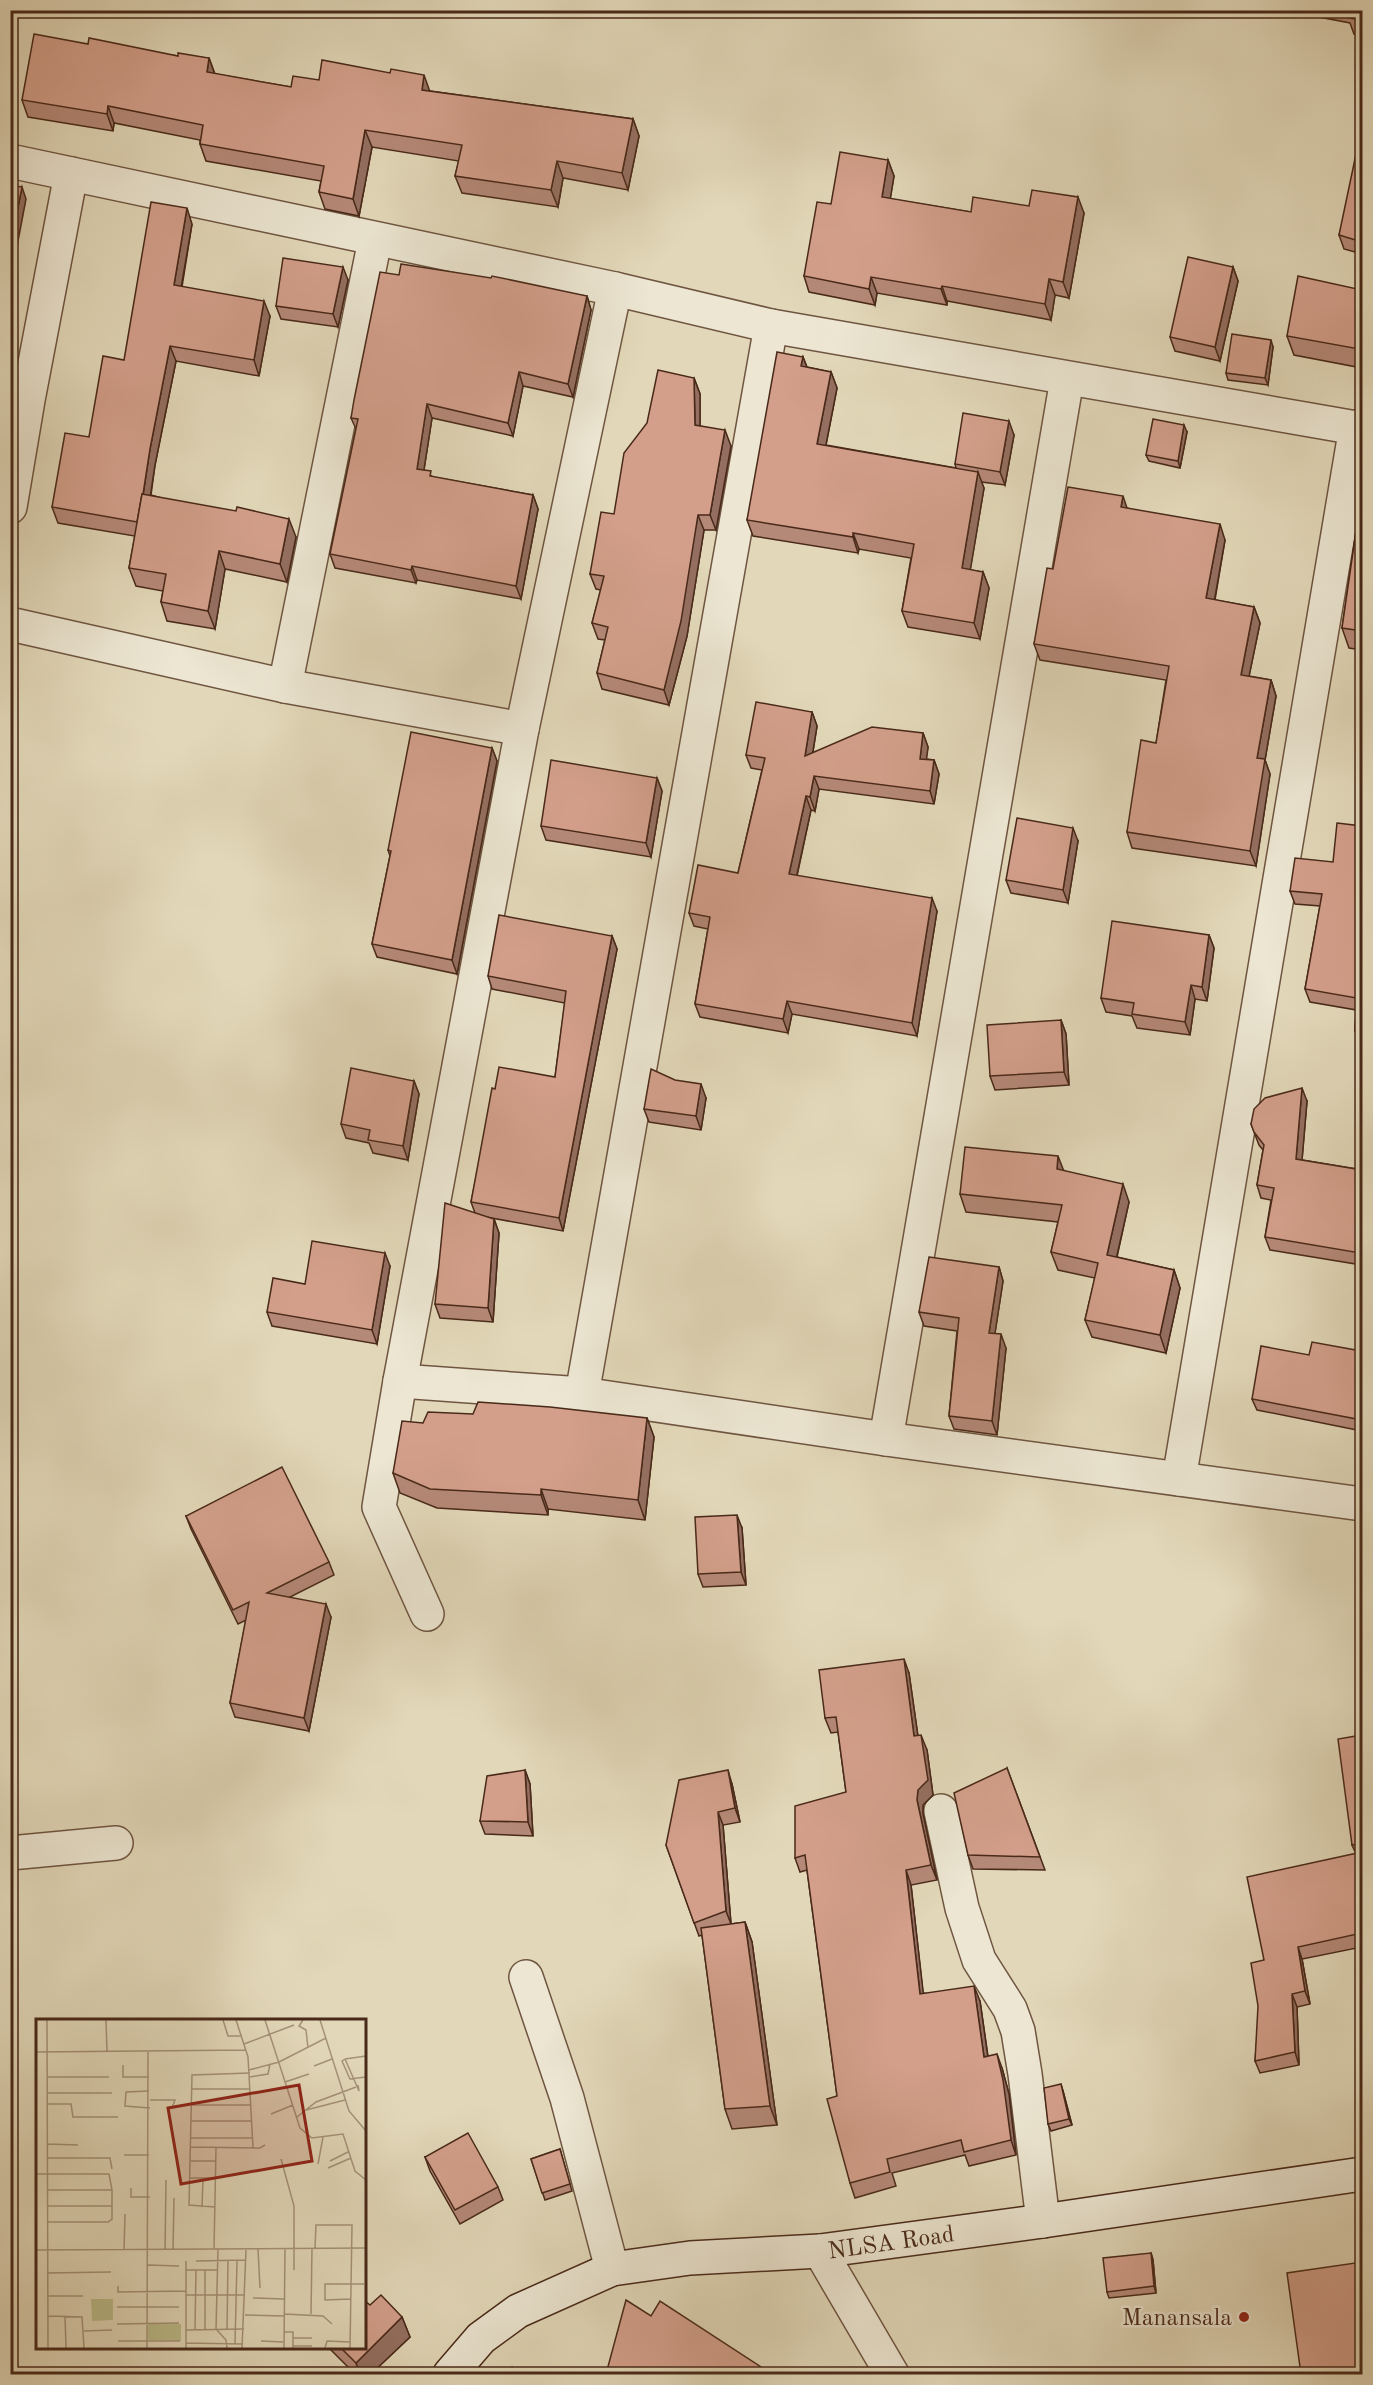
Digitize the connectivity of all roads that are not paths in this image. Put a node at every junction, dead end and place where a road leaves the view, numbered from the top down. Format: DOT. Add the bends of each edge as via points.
graph roads {
  1 [pos="10,160"];
  2 [pos="71,174"];
  3 [pos="375,240"];
  4 [pos="615,290"];
  5 [pos="771,326"];
  6 [pos="1067,379"];
  7 [pos="19,398"];
  8 [pos="1359,428"];
  9 [pos="10,507"];
  10 [pos="10,624"];
  11 [pos="285,686"];
  12 [pos="522,729"];
  13 [pos="400,1381"];
  14 [pos="582,1394"];
  15 [pos="886,1439"];
  16 [pos="1179,1479"];
  17 [pos="1362,1504"];
  18 [pos="427,1614"];
  19 [pos="941,1811"];
  20 [pos="116,1843"];
  21 [pos="10,1853"];
  22 [pos="526,1977"];
  23 [pos="1362,2174"];
  24 [pos="1043,2222"];
  25 [pos="820,2251"];
  26 [pos="612,2269"];
  27 [pos="450,2374"];
  28 [pos="892,2374"];
  1 -- 2 [label="street"];
  2 -- 3 [label="street"];
  2 -- 7 [label="street"];
  3 -- 4 [label="street"];
  3 -- 11 [label="street"];
  4 -- 5 [label="street"];
  4 -- 12 [label="street"];
  5 -- 6 [label="street"];
  5 -- 14 [label="street"];
  6 -- 8 [label="street"];
  6 -- 15 [label="street"];
  7 -- 9 [label="street"];
  8 -- 16 [label="street"];
  10 -- 11 [label="street"];
  11 -- 12 [label="street"];
  12 -- 13 [label="street"];
  13 -- 14 [label="street"];
  13 -- 18 [label="street" via="379,1507"];
  14 -- 15 [label="street"];
  15 -- 16 [label="street"];
  16 -- 17 [label="street"];
  19 -- 24 [label="street" via="962,1908 979,1960 1010,2009 1018,2031"];
  20 -- 21 [label="street"];
  22 -- 26 [label="street" via="567,2098"];
  23 -- 24 [label="street, NLSA Road"];
  24 -- 25 [label="street, NLSA Road"];
  25 -- 26 [label="street, NLSA Road" via="690,2258"];
  25 -- 28 [label="street"];
  26 -- 27 [label="street, NLSA Road" via="518,2311 481,2338"];
}
